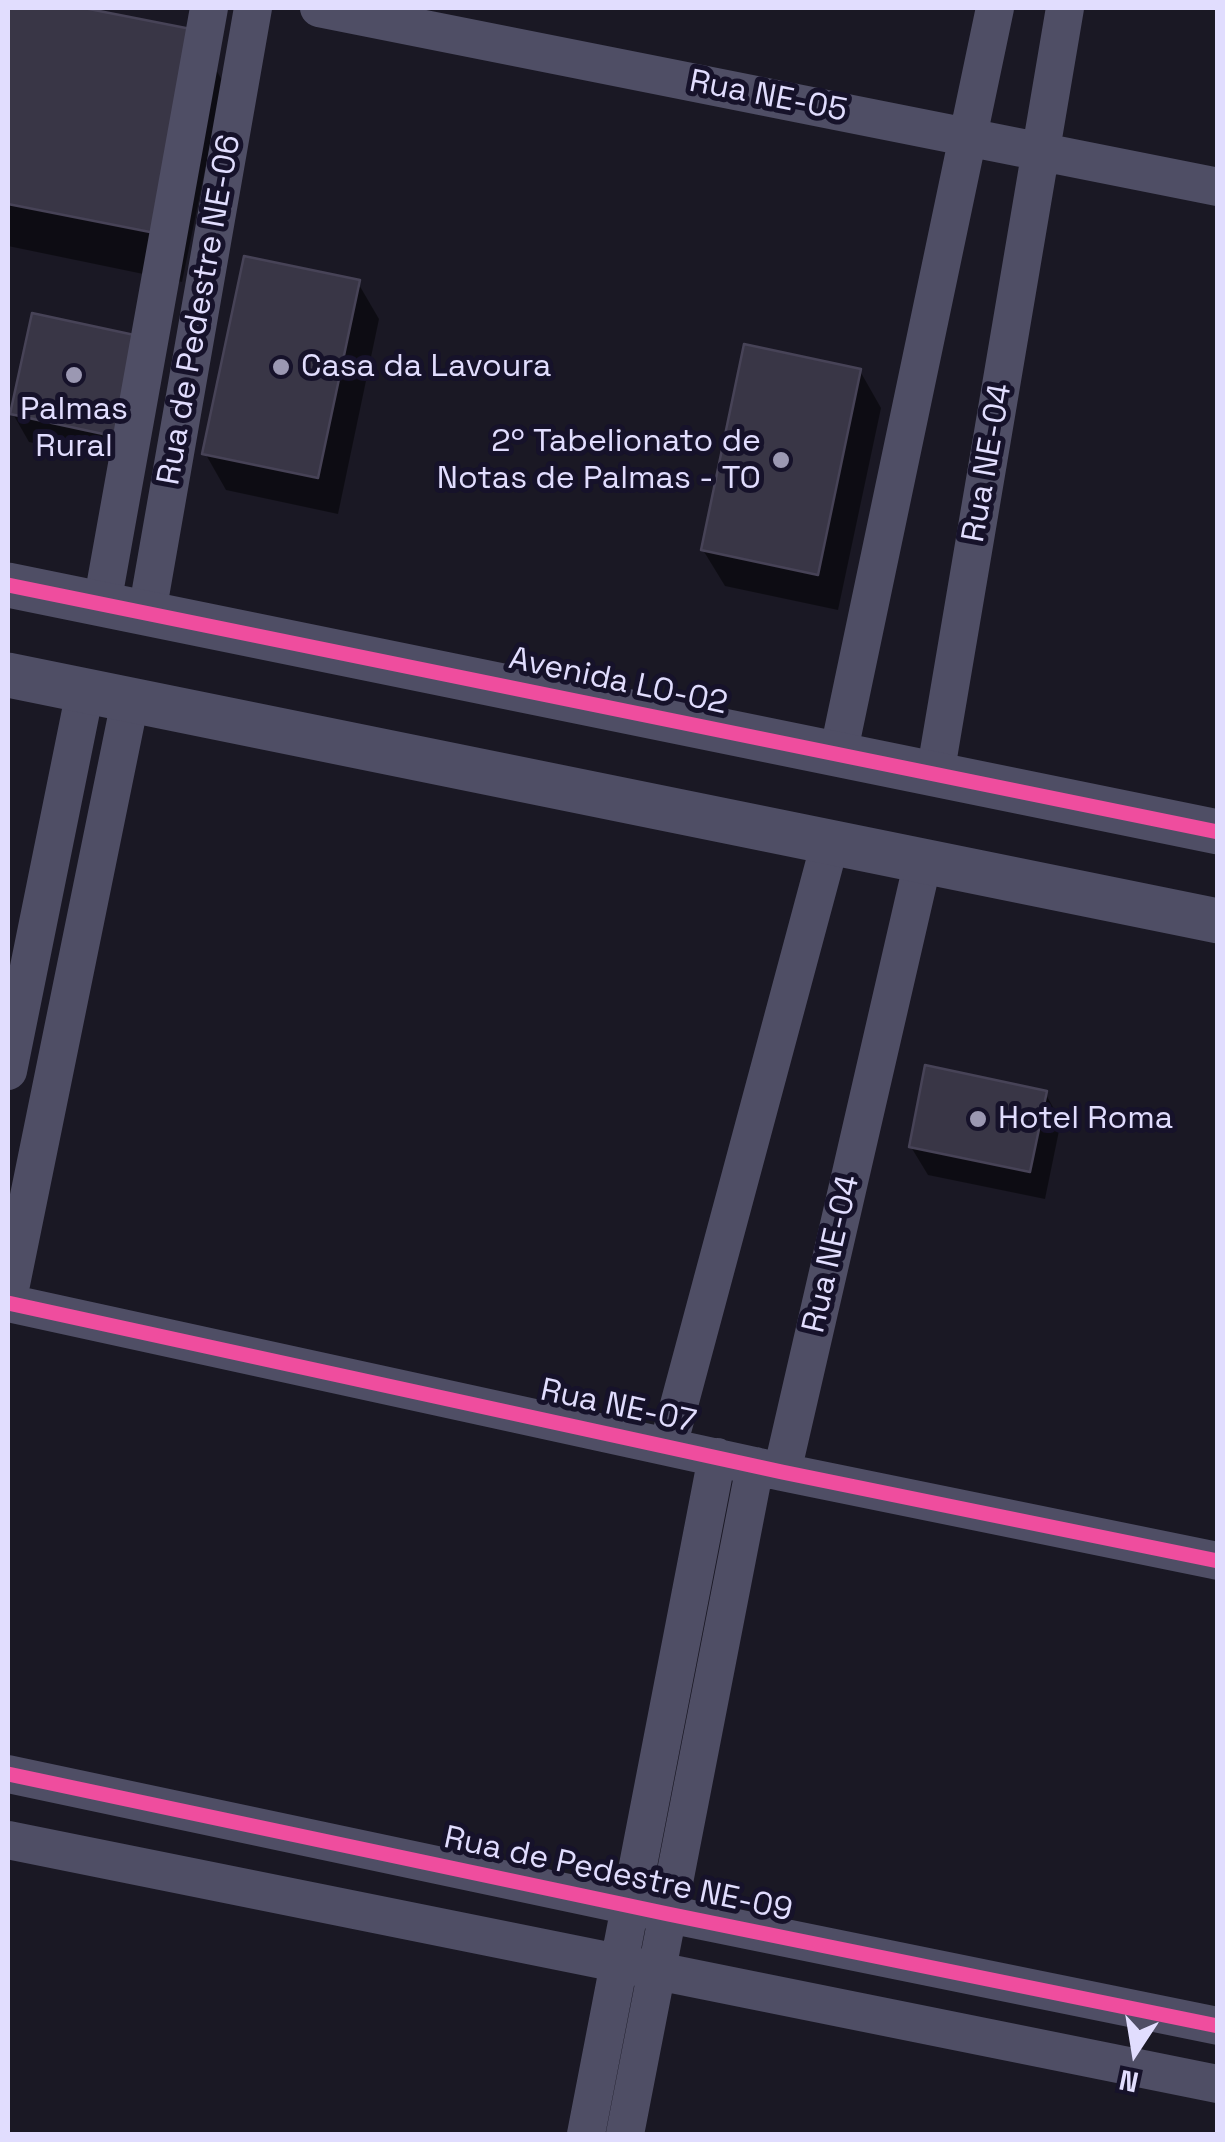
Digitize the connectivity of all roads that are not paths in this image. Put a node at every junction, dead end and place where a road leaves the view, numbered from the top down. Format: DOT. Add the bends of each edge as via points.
graph roads {
  1 [pos="210,8"];
  2 [pos="253,8"];
  3 [pos="319,8"];
  4 [pos="994,8"];
  5 [pos="1065,8"];
  6 [pos="969,137"];
  7 [pos="1040,151"];
  8 [pos="1218,187"];
  9 [pos="8,585"];
  10 [pos="102,604"];
  11 [pos="147,613"];
  12 [pos="8,675"];
  13 [pos="86,691"];
  14 [pos="130,700"];
  15 [pos="838,755"];
  16 [pos="935,774"];
  17 [pos="1218,832"];
  18 [pos="830,843"];
  19 [pos="923,861"];
  20 [pos="1218,921"];
  21 [pos="8,1072"];
  22 [pos="8,1301"];
  23 [pos="668,1446"];
  24 [pos="717,1457"];
  25 [pos="769,1469"];
  26 [pos="1218,1561"];
  27 [pos="8,1774"];
  28 [pos="8,1840"];
  29 [pos="650,1910"];
  30 [pos="639,1966"];
  31 [pos="1218,2026"];
  32 [pos="1218,2084"];
  33 [pos="586,2134"];
  34 [pos="625,2134"];
  1 -- 10 [label="street, Rua de Pedestre NE-06"];
  2 -- 11 [label="street, Rua de Pedestre NE-06"];
  3 -- 6 [label="street, Rua NE-05"];
  4 -- 6 [label="street"];
  5 -- 7 [label="street, Rua NE-04"];
  6 -- 7 [label="street, Rua NE-05"];
  6 -- 15 [label="street"];
  7 -- 8 [label="street, Rua NE-05"];
  7 -- 16 [label="street, Rua NE-04"];
  9 -- 10 [label="street, Avenida LO-02"];
  10 -- 11 [label="street, Avenida LO-02"];
  11 -- 15 [label="street, Avenida LO-02"];
  12 -- 13 [label="street"];
  13 -- 14 [label="street"];
  13 -- 21 [label="street"];
  14 -- 18 [label="street"];
  14 -- 22 [label="street"];
  15 -- 16 [label="street, Avenida LO-02"];
  16 -- 17 [label="street, Avenida LO-02"];
  18 -- 19 [label="street"];
  18 -- 23 [label="street"];
  19 -- 20 [label="street"];
  19 -- 25 [label="street, Rua NE-04"];
  22 -- 23 [label="street, Rua NE-07"];
  23 -- 24 [label="street, Rua NE-07"];
  24 -- 25 [label="street, Rua NE-07"];
  24 -- 29 [label="street"];
  25 -- 26 [label="street, Rua NE-07"];
  25 -- 29 [label="street, Rua NE-04"];
  27 -- 29 [label="street, Rua de Pedestre NE-09"];
  28 -- 30 [label="street"];
  29 -- 30 [label="street"];
  29 -- 31 [label="street, Rua de Pedestre NE-09"];
  30 -- 32 [label="street"];
  30 -- 33 [label="street"];
  30 -- 34 [label="street"];
}
